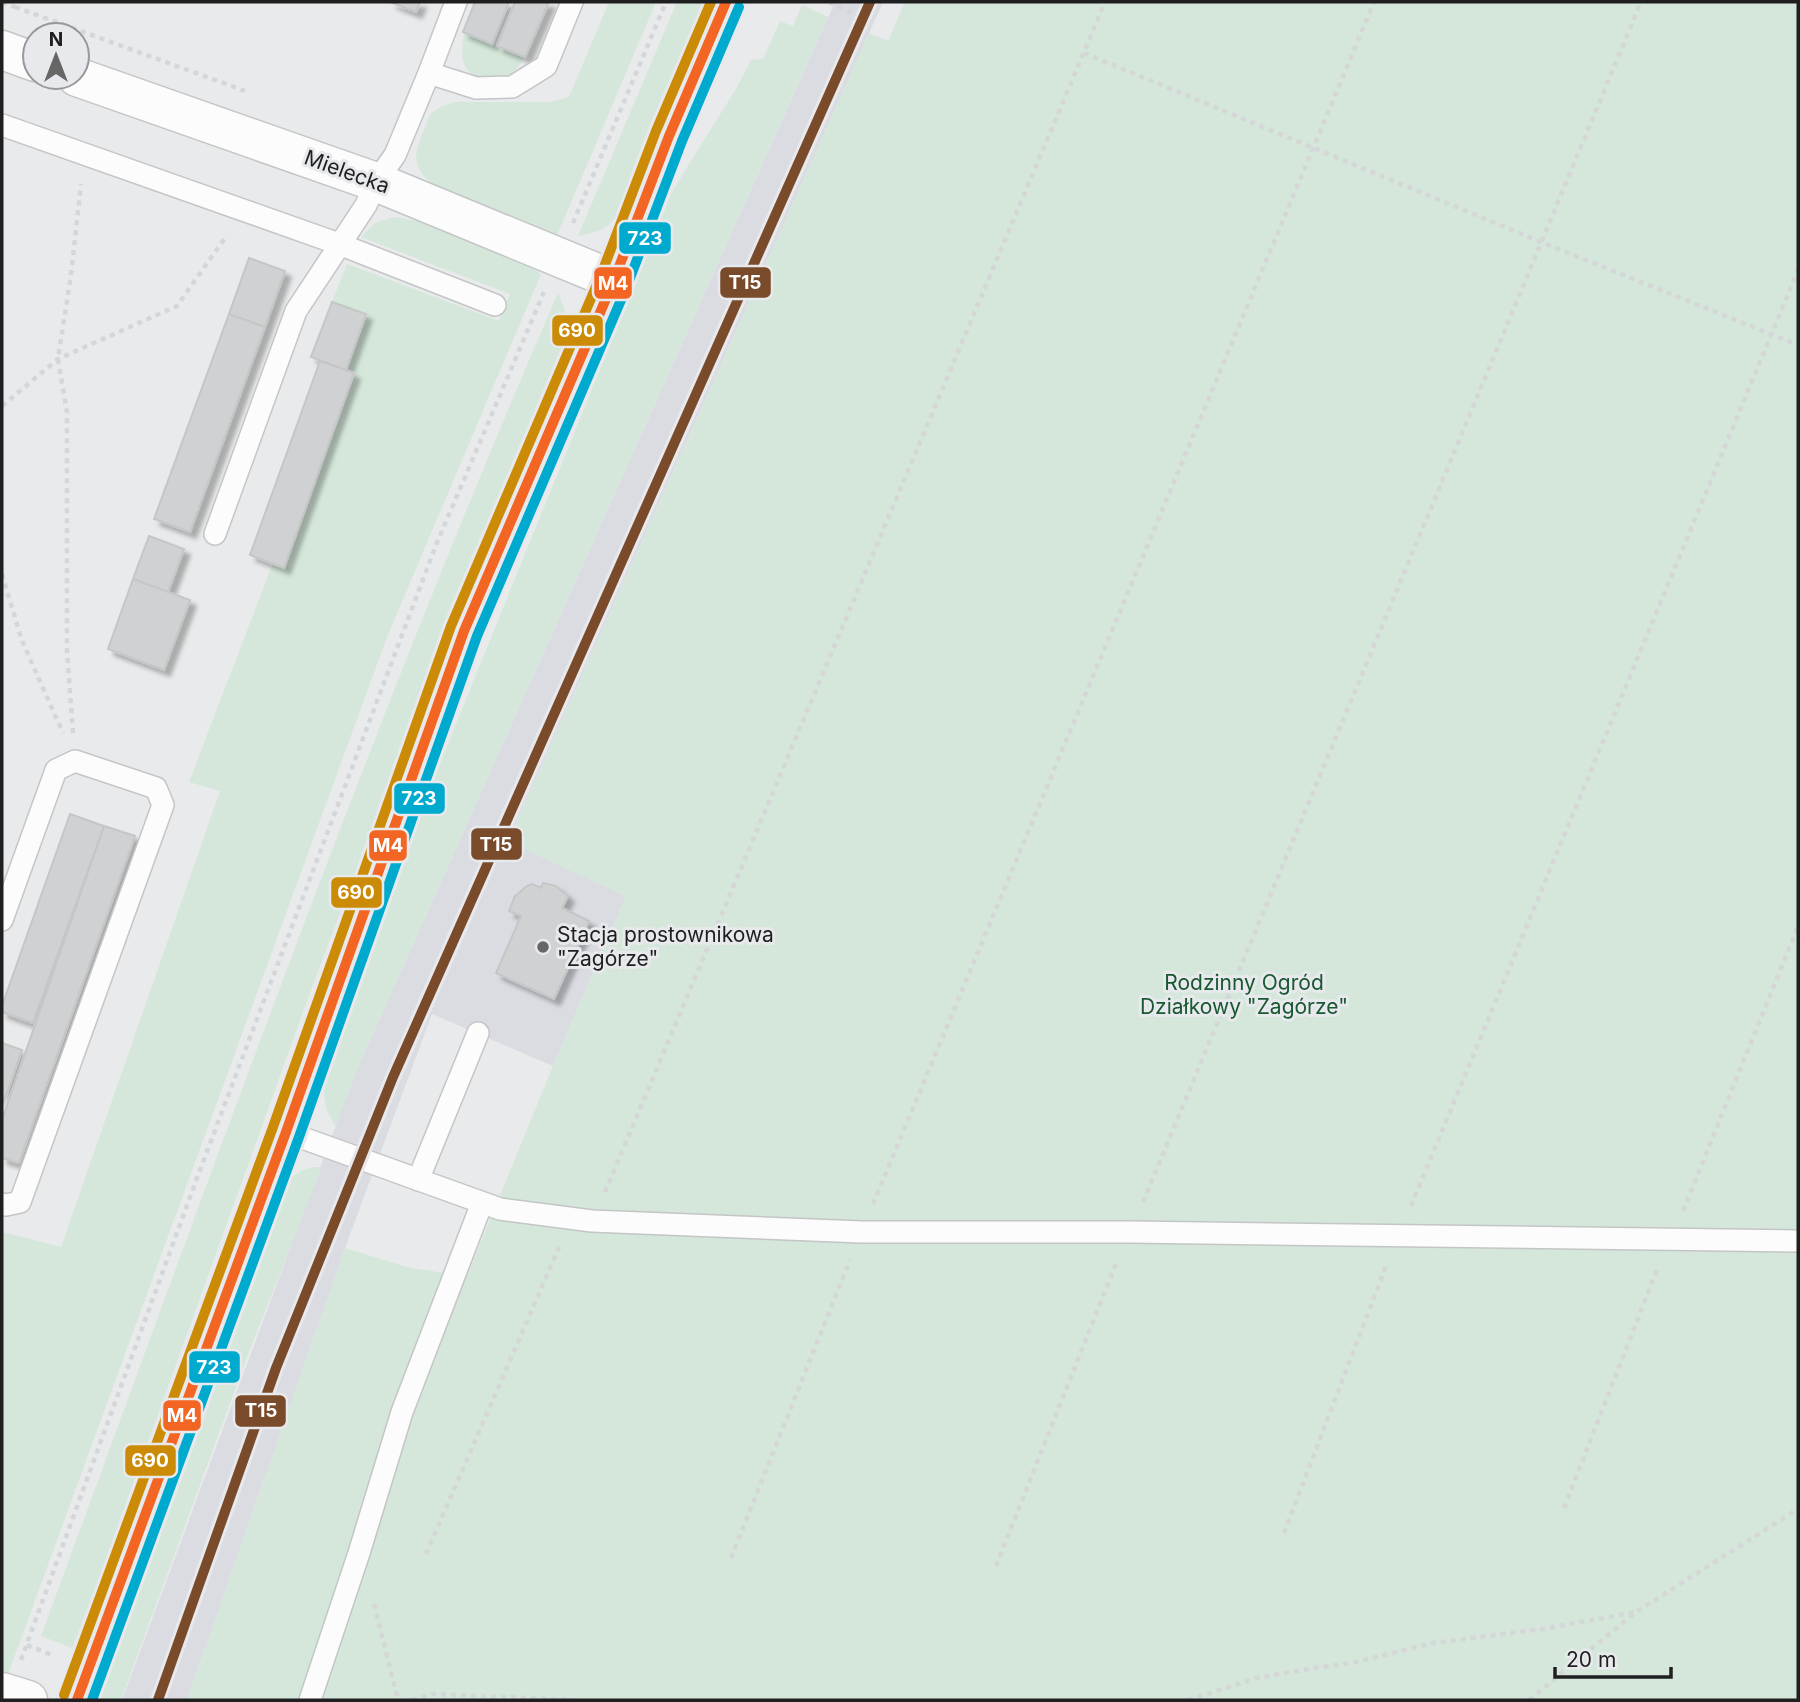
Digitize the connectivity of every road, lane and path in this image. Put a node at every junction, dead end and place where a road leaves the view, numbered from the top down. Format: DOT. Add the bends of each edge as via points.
graph roads {
  1 [pos="2,2"];
  2 [pos="456,2"];
  3 [pos="572,2"];
  4 [pos="666,2"];
  5 [pos="726,2"];
  6 [pos="829,2"];
  7 [pos="1105,2"];
  8 [pos="1374,2"];
  9 [pos="1641,2"];
  10 [pos="16,4"];
  11 [pos="874,23"];
  12 [pos="2,50"];
  13 [pos="1084,53"];
  14 [pos="21,57"];
  15 [pos="429,73"];
  16 [pos="91,82"];
  17 [pos="245,91"];
  18 [pos="2,125"];
  19 [pos="1314,147"];
  20 [pos="85,155"];
  21 [pos="376,182"];
  22 [pos="244,211"];
  23 [pos="1541,242"];
  24 [pos="339,244"];
  25 [pos="559,257"];
  26 [pos="1798,270"];
  27 [pos="614,280"];
  28 [pos="495,305"];
  29 [pos="1771,334"];
  30 [pos="1798,345"];
  31 [pos="58,359"];
  32 [pos="2,406"];
  33 [pos="215,534"];
  34 [pos="2,574"];
  35 [pos="75,761"];
  36 [pos="2,920"];
  37 [pos="478,1033"];
  38 [pos="286,1132"];
  39 [pos="418,1180"];
  40 [pos="482,1203"];
  41 [pos="2,1204"];
  42 [pos="582,1220"];
  43 [pos="862,1232"];
  44 [pos="1131,1232"];
  45 [pos="1399,1235"];
  46 [pos="1798,1241"];
  47 [pos="1798,1509"];
  48 [pos="1284,1533"];
  49 [pos="359,1553"];
  50 [pos="426,1554"];
  51 [pos="731,1558"];
  52 [pos="996,1566"];
  53 [pos="1636,1612"];
  54 [pos="13,1695"];
  55 [pos="77,1700"];
  56 [pos="310,1700"];
  57 [pos="398,1700"];
  58 [pos="412,1700"];
  59 [pos="574,1700"];
  60 [pos="1188,1700"];
  61 [pos="1529,1700"];
  1 -- 10 [label="path"];
  2 -- 15 [label="lane"];
  3 -- 15 [label="lane" via="546,66 512,87 476,88"];
  4 -- 25 [label="path"];
  5 -- 27 [label="street"];
  6 -- 11 [label="path"];
  7 -- 13 [label="path"];
  8 -- 19 [label="path"];
  9 -- 23 [label="path"];
  10 -- 17 [label="path"];
  12 -- 14 [label="street"];
  13 -- 19 [label="path"];
  13 -- 42 [label="path"];
  15 -- 21 [label="lane" via="395,155"];
  16 -- 21 [label="street, Mielecka"];
  18 -- 20 [label="lane"];
  19 -- 23 [label="path"];
  19 -- 43 [label="path"];
  20 -- 22 [label="lane"];
  20 -- 31 [label="path"];
  21 -- 24 [label="lane"];
  21 -- 25 [label="street, Mielecka"];
  22 -- 24 [label="lane"];
  22 -- 31 [label="path" via="177,306"];
  23 -- 29 [label="path"];
  23 -- 44 [label="path"];
  24 -- 28 [label="lane"];
  24 -- 33 [label="lane" via="296,311"];
  25 -- 27 [label="street, Mielecka"];
  25 -- 54 [label="path" via="436,545 197,1178"];
  26 -- 29 [label="path"];
  27 -- 38 [label="street" via="464,631"];
  29 -- 30 [label="path"];
  29 -- 45 [label="path"];
  31 -- 32 [label="path"];
  31 -- 35 [label="path" via="66,412 66,650"];
  34 -- 35 [label="path" via="22,641"];
  35 -- 36 [label="lane" via="56,769"];
  35 -- 41 [label="lane" via="156,788 163,805 20,1202"];
  37 -- 39 [label="lane"];
  38 -- 39 [label="lane"];
  38 -- 55 [label="street"];
  39 -- 40 [label="lane"];
  40 -- 42 [label="lane"];
  40 -- 49 [label="lane" via="402,1412"];
  42 -- 43 [label="lane"];
  42 -- 50 [label="path"];
  43 -- 44 [label="lane"];
  43 -- 51 [label="path"];
  44 -- 45 [label="lane"];
  44 -- 52 [label="path"];
  45 -- 46 [label="lane"];
  45 -- 48 [label="path"];
  47 -- 53 [label="path"];
  49 -- 56 [label="lane"];
  49 -- 57 [label="path"];
  53 -- 60 [label="path" via="1433,1643 1352,1663 1256,1678"];
  53 -- 61 [label="path"];
  58 -- 59 [label="path" via="432,1694"];
}
